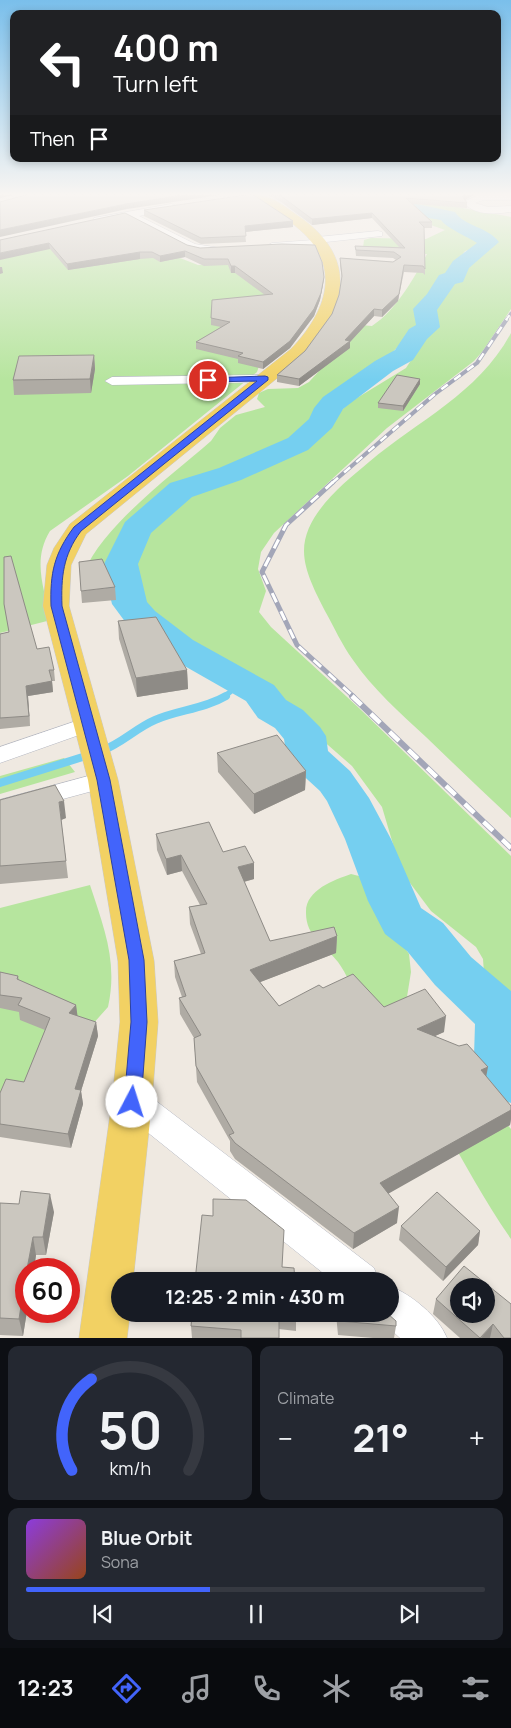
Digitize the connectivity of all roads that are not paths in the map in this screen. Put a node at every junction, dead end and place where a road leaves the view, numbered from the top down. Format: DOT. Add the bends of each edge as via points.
graph roads {
  1 [pos="328,256"];
  2 [pos="265,379"];
  3 [pos="112,381"];
  4 [pos="89,726"];
  5 [pos="0,756"];
  6 [pos="102,774"];
  7 [pos="0,808"];
  8 [pos="132,1102"];
  9 [pos="349,1272"];
  10 [pos="399,1312"];
  11 [pos="103,1338"];
  12 [pos="428,1338"];
  1 -- 2 [label="main road" via="334,280 333,300 322,325 307,344"];
  2 -- 3 [label="street"];
  2 -- 4 [label="main road" via="94,515 67,543 56,577 56,606"];
  4 -- 5 [label="street"];
  4 -- 6 [label="main road"];
  6 -- 7 [label="street"];
  6 -- 8 [label="main road" via="136,960 139,1022"];
  8 -- 9 [label="street"];
  8 -- 11 [label="main road"];
  10 -- 12 [label="street"];
}
